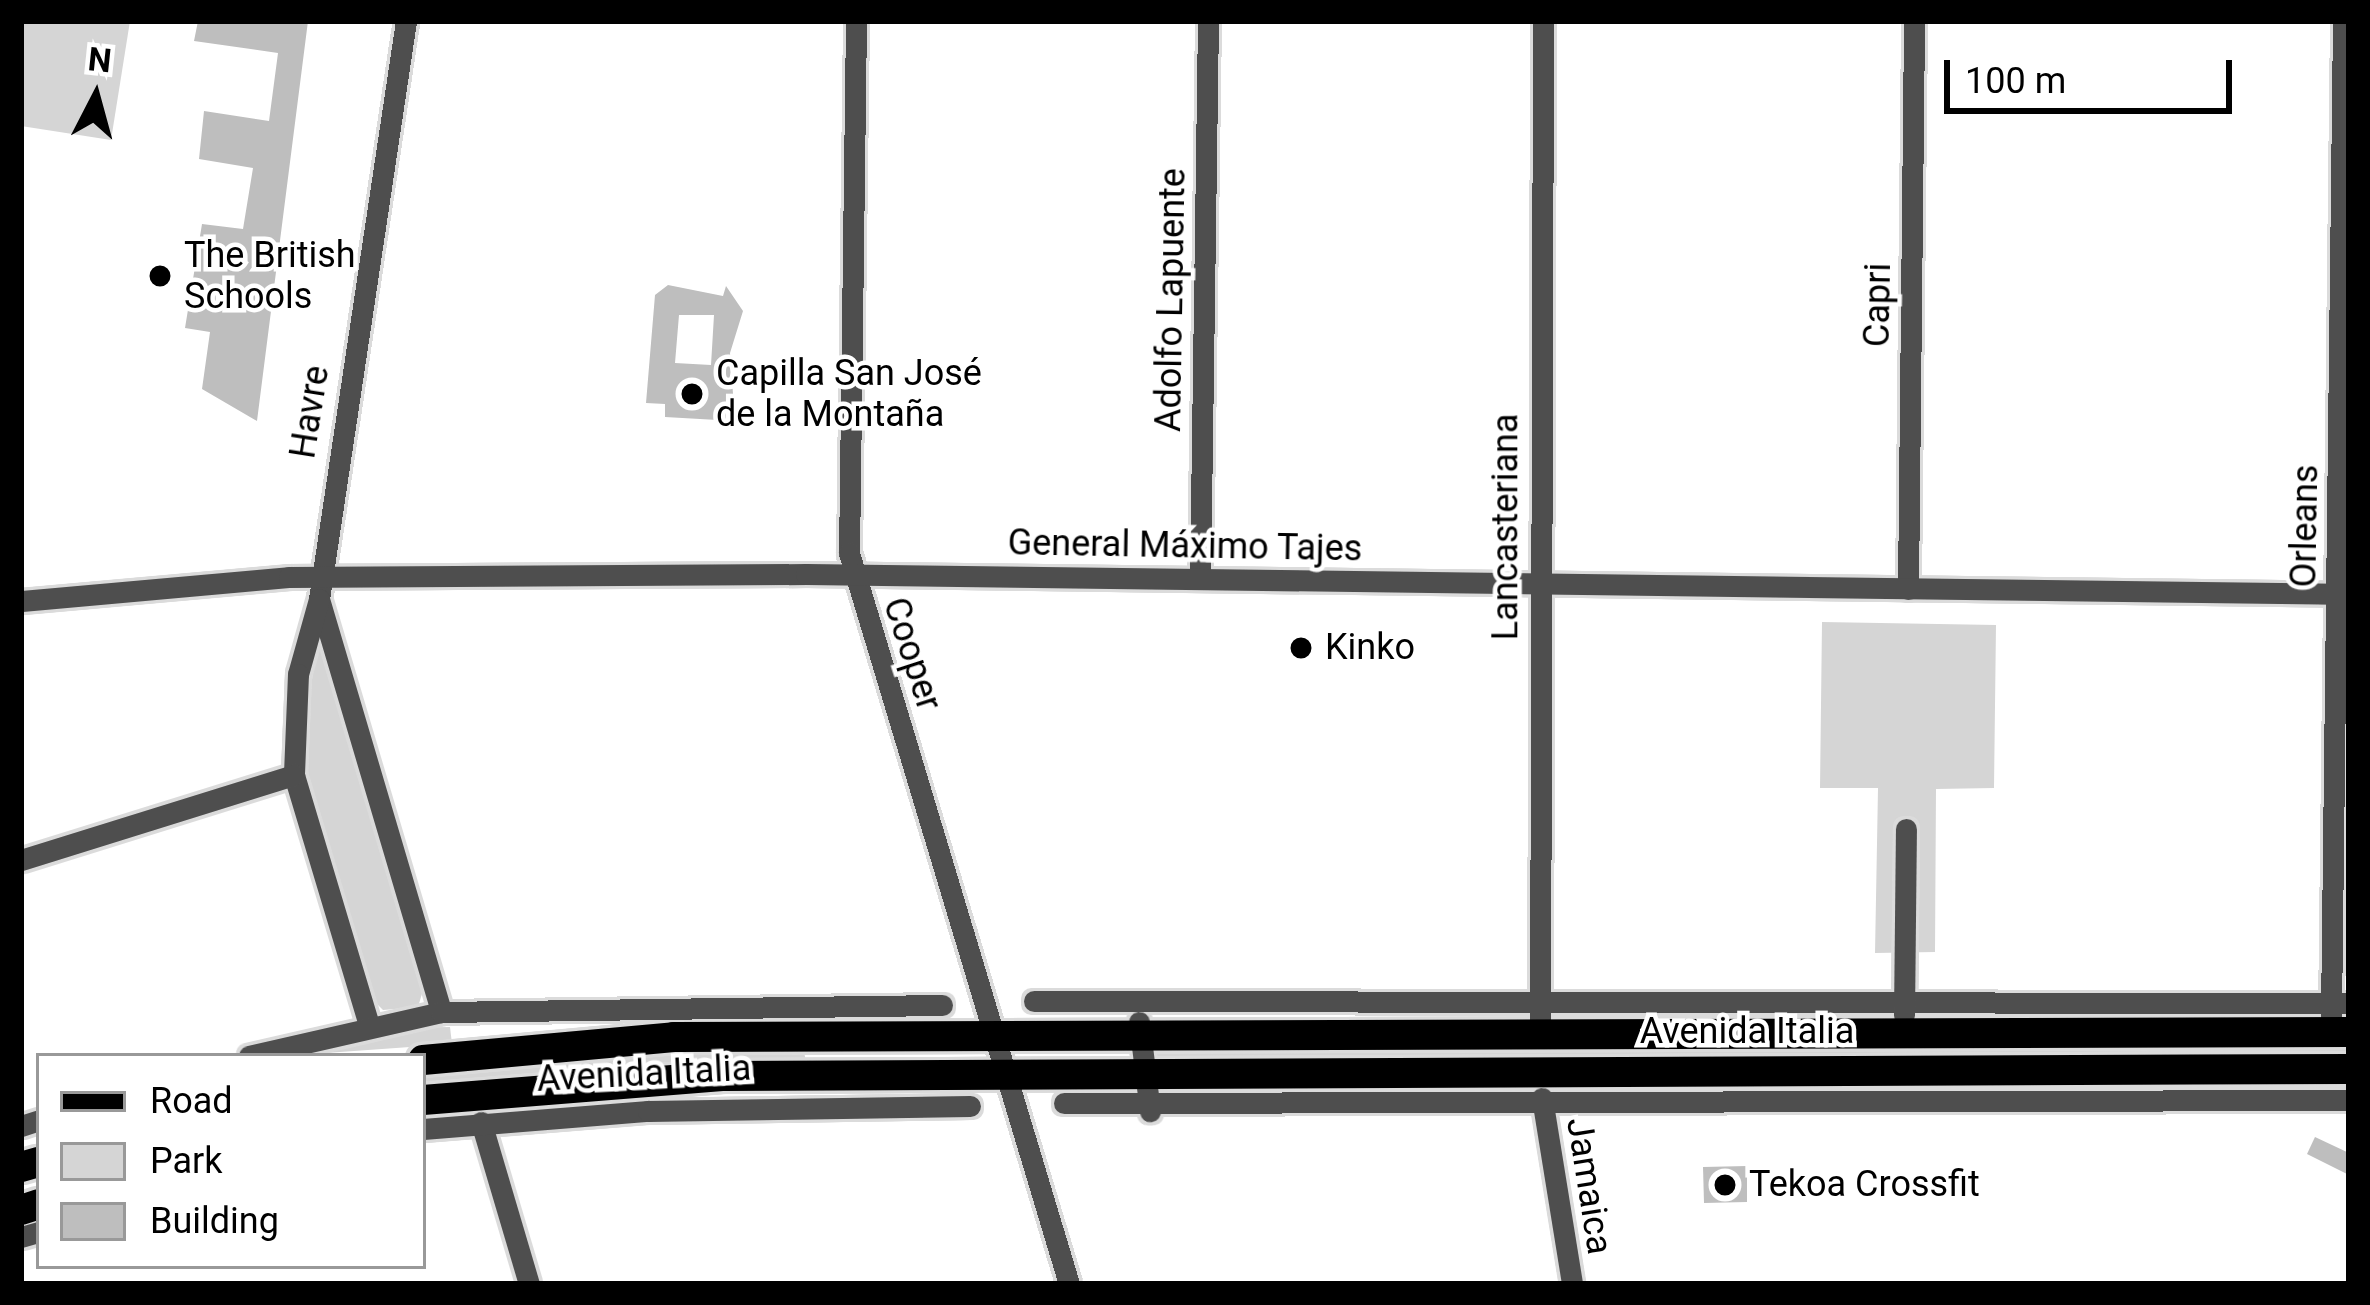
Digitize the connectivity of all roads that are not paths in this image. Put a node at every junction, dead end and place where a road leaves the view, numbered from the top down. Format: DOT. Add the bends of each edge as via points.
graph roads {
  1 [pos="406,21"];
  2 [pos="856,21"];
  3 [pos="1208,21"];
  4 [pos="1544,21"];
  5 [pos="1914,21"];
  6 [pos="2343,21"];
  7 [pos="854,575"];
  8 [pos="1200,579"];
  9 [pos="1538,584"];
  10 [pos="319,588"];
  11 [pos="1908,590"];
  12 [pos="2343,594"];
  13 [pos="21,601"];
  14 [pos="294,775"];
  15 [pos="1906,829"];
  16 [pos="21,860"];
  17 [pos="1034,1001"];
  18 [pos="1090,1001"];
  19 [pos="1136,1001"];
  20 [pos="1215,1001"];
  21 [pos="1275,1001"];
  22 [pos="942,1005"];
  23 [pos="441,1012"];
  24 [pos="1539,1017"];
  25 [pos="1904,1017"];
  26 [pos="2340,1017"];
  27 [pos="368,1021"];
  28 [pos="870,1023"];
  29 [pos="674,1026"];
  30 [pos="609,1028"];
  31 [pos="1094,1033"];
  32 [pos="998,1034"];
  33 [pos="1140,1034"];
  34 [pos="815,1036"];
  35 [pos="1217,1036"];
  36 [pos="1278,1036"];
  37 [pos="259,1053"];
  38 [pos="426,1059"];
  39 [pos="2349,1069"];
  40 [pos="1146,1075"];
  41 [pos="1009,1076"];
  42 [pos="826,1077"];
  43 [pos="869,1090"];
  44 [pos="1542,1098"];
  45 [pos="426,1100"];
  46 [pos="2349,1100"];
  47 [pos="1064,1103"];
  48 [pos="970,1106"];
  49 [pos="1150,1111"];
  50 [pos="481,1122"];
  51 [pos="426,1129"];
  52 [pos="529,1284"];
  53 [pos="1069,1284"];
  54 [pos="1572,1284"];
  1 -- 10 [label="street, Havre"];
  2 -- 7 [label="street, Cooper"];
  3 -- 8 [label="street, Adolfo Lapuente"];
  4 -- 9 [label="street, Lancasteriana"];
  5 -- 11 [label="street, Capri"];
  6 -- 12 [label="street, Orleans"];
  7 -- 8 [label="street, General Máximo Tajes"];
  7 -- 10 [label="street, General Máximo Tajes"];
  7 -- 32 [label="street, Cooper"];
  8 -- 9 [label="street, General Máximo Tajes"];
  9 -- 11 [label="street, General Máximo Tajes"];
  9 -- 24 [label="street, Lancasteriana"];
  10 -- 13 [label="street, General Máximo Tajes"];
  10 -- 14 [label="street, Havre" via="298,674"];
  10 -- 23 [label="street, Havre"];
  11 -- 12 [label="street, General Máximo Tajes"];
  12 -- 26 [label="street, Orleans"];
  14 -- 16 [label="street"];
  14 -- 27 [label="street, Havre"];
  15 -- 25 [label="street"];
  17 -- 18 [label="street, Avenida Italia"];
  18 -- 19 [label="street, Avenida Italia"];
  18 -- 31 [label="street"];
  19 -- 20 [label="street, Avenida Italia"];
  19 -- 33 [label="street"];
  20 -- 21 [label="street, Avenida Italia"];
  20 -- 35 [label="street"];
  21 -- 24 [label="street, Avenida Italia"];
  21 -- 36 [label="street"];
  22 -- 28 [label="street, Avenida Italia"];
  23 -- 27 [label="street, Avenida Italia"];
  23 -- 30 [label="street, Avenida Italia"];
  24 -- 25 [label="main road, Avenida Italia"];
  24 -- 36 [label="main road, Avenida Italia"];
  25 -- 26 [label="main road, Avenida Italia"];
  27 -- 37 [label="street, Avenida Italia"];
  28 -- 29 [label="street, Avenida Italia"];
  28 -- 32 [label="main road, Avenida Italia"];
  28 -- 34 [label="main road, Avenida Italia"];
  29 -- 30 [label="main road, Avenida Italia"];
  29 -- 34 [label="main road, Avenida Italia"];
  30 -- 38 [label="main road, Avenida Italia"];
  31 -- 32 [label="main road, Avenida Italia"];
  31 -- 33 [label="main road, Avenida Italia"];
  32 -- 41 [label="street, Cooper"];
  32 -- 42 [label="main road" via="986,1057 887,1060"];
  33 -- 35 [label="main road, Avenida Italia"];
  33 -- 40 [label="street"];
  33 -- 41 [label="main road" via="1020,1057"];
  34 -- 42 [label="street"];
  35 -- 36 [label="main road, Avenida Italia"];
  39 -- 40 [label="main road, Avenida Italia"];
  40 -- 41 [label="main road, Avenida Italia"];
  40 -- 49 [label="street"];
  41 -- 43 [label="main road, Avenida Italia"];
  41 -- 53 [label="street, Cooper"];
  42 -- 43 [label="main road, Avenida Italia"];
  42 -- 45 [label="main road, Avenida Italia" via="643,1079"];
  43 -- 48 [label="street, Avenida Italia"];
  43 -- 50 [label="street, Avenida Italia"];
  44 -- 46 [label="street, Avenida Italia"];
  44 -- 49 [label="street, Avenida Italia"];
  44 -- 54 [label="street, Jamaica"];
  47 -- 49 [label="street, Avenida Italia"];
  50 -- 51 [label="street, Avenida Italia"];
  50 -- 52 [label="street"];
}
